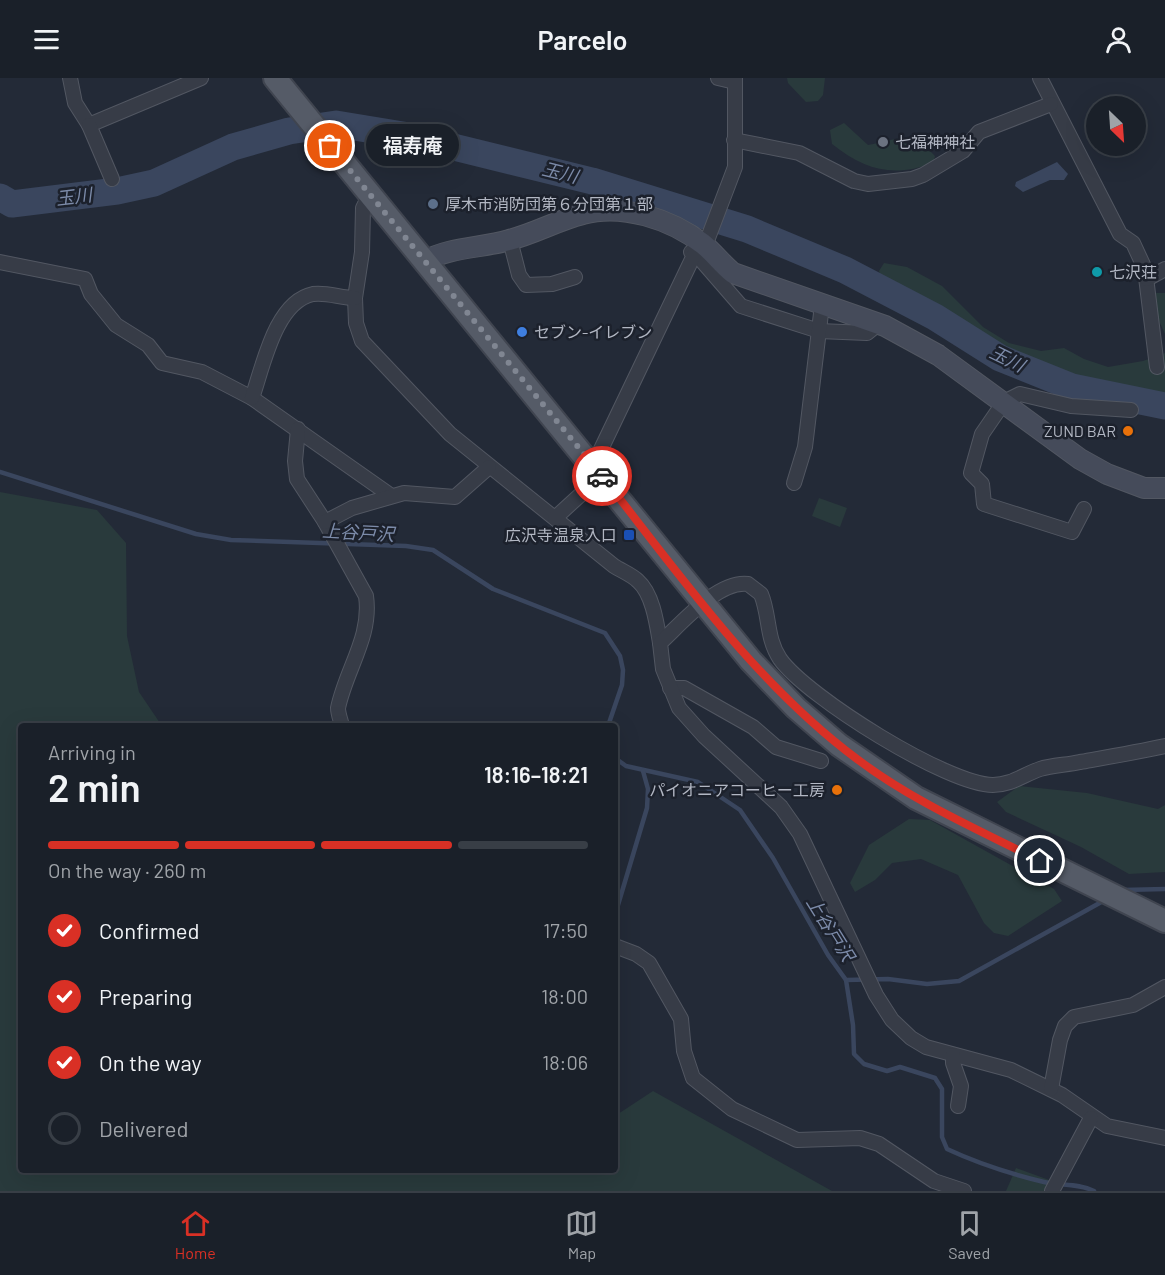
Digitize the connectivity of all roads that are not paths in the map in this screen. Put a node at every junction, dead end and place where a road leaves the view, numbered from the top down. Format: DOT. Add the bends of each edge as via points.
graph roads {
  1 [pos="70,78"];
  2 [pos="201,78"];
  3 [pos="275,78"];
  4 [pos="718,78"];
  5 [pos="1040,78"];
  6 [pos="735,80"];
  7 [pos="1051,104"];
  8 [pos="89,125"];
  9 [pos="734,140"];
  10 [pos="112,179"];
  11 [pos="370,194"];
  12 [pos="510,240"];
  13 [pos="701,245"];
  14 [pos="425,261"];
  15 [pos="0,262"];
  16 [pos="1165,269"];
  17 [pos="575,277"];
  18 [pos="1147,279"];
  19 [pos="355,298"];
  20 [pos="822,305"];
  21 [pos="878,324"];
  22 [pos="819,331"];
  23 [pos="1158,367"];
  24 [pos="252,398"];
  25 [pos="1004,402"];
  26 [pos="1131,410"];
  27 [pos="298,429"];
  28 [pos="489,467"];
  29 [pos="597,471"];
  30 [pos="794,483"];
  31 [pos="1165,488"];
  32 [pos="390,495"];
  33 [pos="1084,509"];
  34 [pos="555,518"];
  35 [pos="328,528"];
  36 [pos="704,603"];
  37 [pos="660,643"];
  38 [pos="670,688"];
  39 [pos="341,723"];
  40 [pos="1165,746"];
  41 [pos="821,762"];
  42 [pos="1165,921"];
  43 [pos="618,947"];
  44 [pos="1165,987"];
  45 [pos="953,1055"];
  46 [pos="1052,1089"];
  47 [pos="958,1106"];
  48 [pos="1091,1118"];
  49 [pos="1165,1138"];
  50 [pos="964,1191"];
  51 [pos="1052,1191"];
  1 -- 8 [label="street" via="75,103"];
  2 -- 8 [label="street"];
  3 -- 11 [label="main road"];
  4 -- 6 [label="street"];
  5 -- 7 [label="street"];
  6 -- 9 [label="street"];
  7 -- 9 [label="street" via="979,132 963,150 923,175 868,184 854,181 799,153"];
  7 -- 18 [label="street" via="1120,234 1133,243"];
  8 -- 10 [label="street"];
  9 -- 13 [label="street" via="735,167"];
  11 -- 14 [label="main road"];
  11 -- 19 [label="street" via="363,208"];
  12 -- 13 [label="street" via="603,209 628,211 654,220 683,231"];
  12 -- 14 [label="street" via="438,254"];
  12 -- 17 [label="street" via="526,285 552,284"];
  13 -- 20 [label="street" via="733,273"];
  13 -- 22 [label="street" via="741,306"];
  13 -- 29 [label="street" via="623,399"];
  14 -- 29 [label="main road"];
  15 -- 24 [label="street" via="35,277 85,279 116,325 148,345 162,363 202,372"];
  16 -- 18 [label="street"];
  18 -- 23 [label="street"];
  19 -- 24 [label="street" via="312,294 297,300 273,334"];
  19 -- 28 [label="street" via="356,323 362,341 437,422"];
  20 -- 21 [label="street"];
  20 -- 22 [label="street"];
  21 -- 22 [label="street" via="867,333"];
  21 -- 25 [label="street" via="938,355"];
  22 -- 30 [label="street" via="805,447"];
  24 -- 27 [label="street"];
  25 -- 26 [label="street" via="1020,394 1071,406"];
  25 -- 31 [label="street" via="1058,445 1099,470 1144,488"];
  25 -- 33 [label="street" via="982,434 971,473 982,484 984,504 1072,532"];
  27 -- 32 [label="street"];
  27 -- 35 [label="street" via="297,479"];
  28 -- 32 [label="street" via="455,497"];
  28 -- 34 [label="street"];
  29 -- 34 [label="street"];
  29 -- 36 [label="main road"];
  32 -- 35 [label="street" via="336,515"];
  34 -- 37 [label="street" via="644,588 657,621"];
  35 -- 39 [label="street" via="366,596 367,607 359,652 338,710"];
  36 -- 37 [label="street"];
  36 -- 40 [label="street" via="731,585 754,587 764,603 771,642 795,675 846,716 900,748 972,782 1010,784 1040,769"];
  36 -- 42 [label="main road" via="796,708 857,759 933,808"];
  37 -- 38 [label="street"];
  38 -- 41 [label="street" via="684,688 753,727 776,747"];
  38 -- 45 [label="street" via="693,725 760,785 800,834 876,995 892,1020 926,1047"];
  43 -- 50 [label="street" via="649,963 681,1019 684,1051 693,1078 732,1109 797,1140 860,1138 879,1144 934,1181"];
  44 -- 46 [label="street" via="1133,1005 1074,1017 1065,1026 1060,1040"];
  45 -- 46 [label="street" via="1011,1070"];
  45 -- 47 [label="street" via="961,1086"];
  46 -- 48 [label="street"];
  48 -- 49 [label="street" via="1118,1130"];
  48 -- 51 [label="street"];
}
